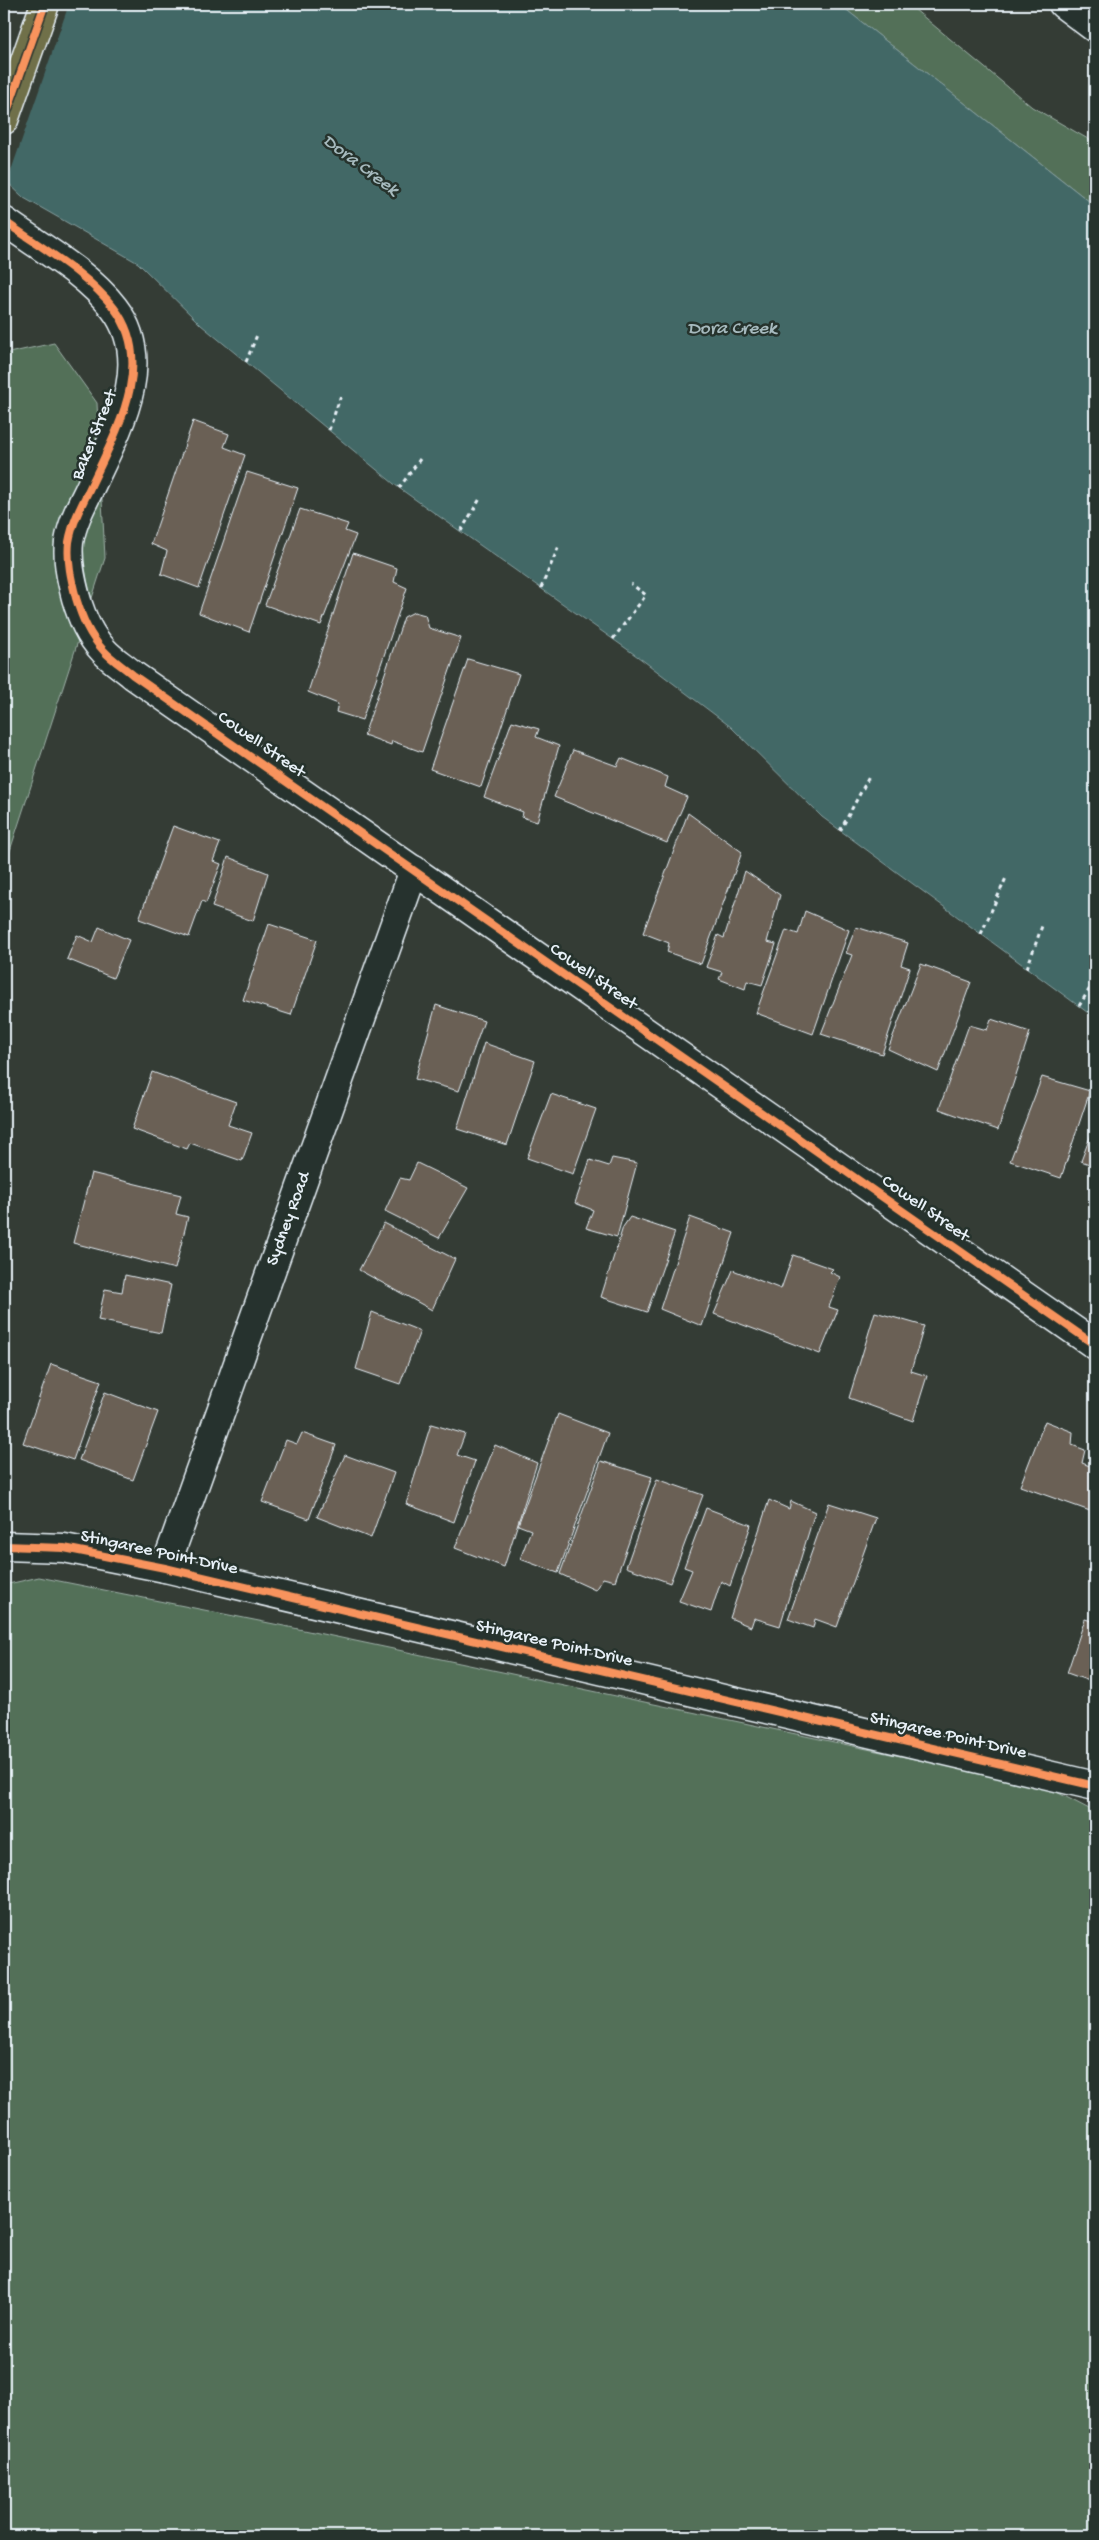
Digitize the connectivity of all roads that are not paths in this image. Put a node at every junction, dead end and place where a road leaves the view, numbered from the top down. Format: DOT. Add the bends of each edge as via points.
graph roads {
  1 [pos="44,4"];
  2 [pos="1063,4"];
  3 [pos="1095,28"];
  4 [pos="4,120"];
  5 [pos="4,221"];
  6 [pos="84,623"];
  7 [pos="414,870"];
  8 [pos="1095,1345"];
  9 [pos="4,1546"];
  10 [pos="165,1568"];
  11 [pos="1095,1786"];
  1 -- 4 [label="main road"];
  2 -- 3 [label="street"];
  5 -- 6 [label="street, Baker Street" via="82,276 106,299 115,309 132,347 129,392 118,425 75,519 69,541 71,580"];
  6 -- 7 [label="street, Cowell Street" via="104,652 133,675"];
  7 -- 8 [label="street, Cowell Street"];
  7 -- 10 [label="street, Sydney Road"];
  9 -- 10 [label="street, Stingaree Point Drive" via="64,1548"];
  10 -- 11 [label="street, Stingaree Point Drive"];
}
